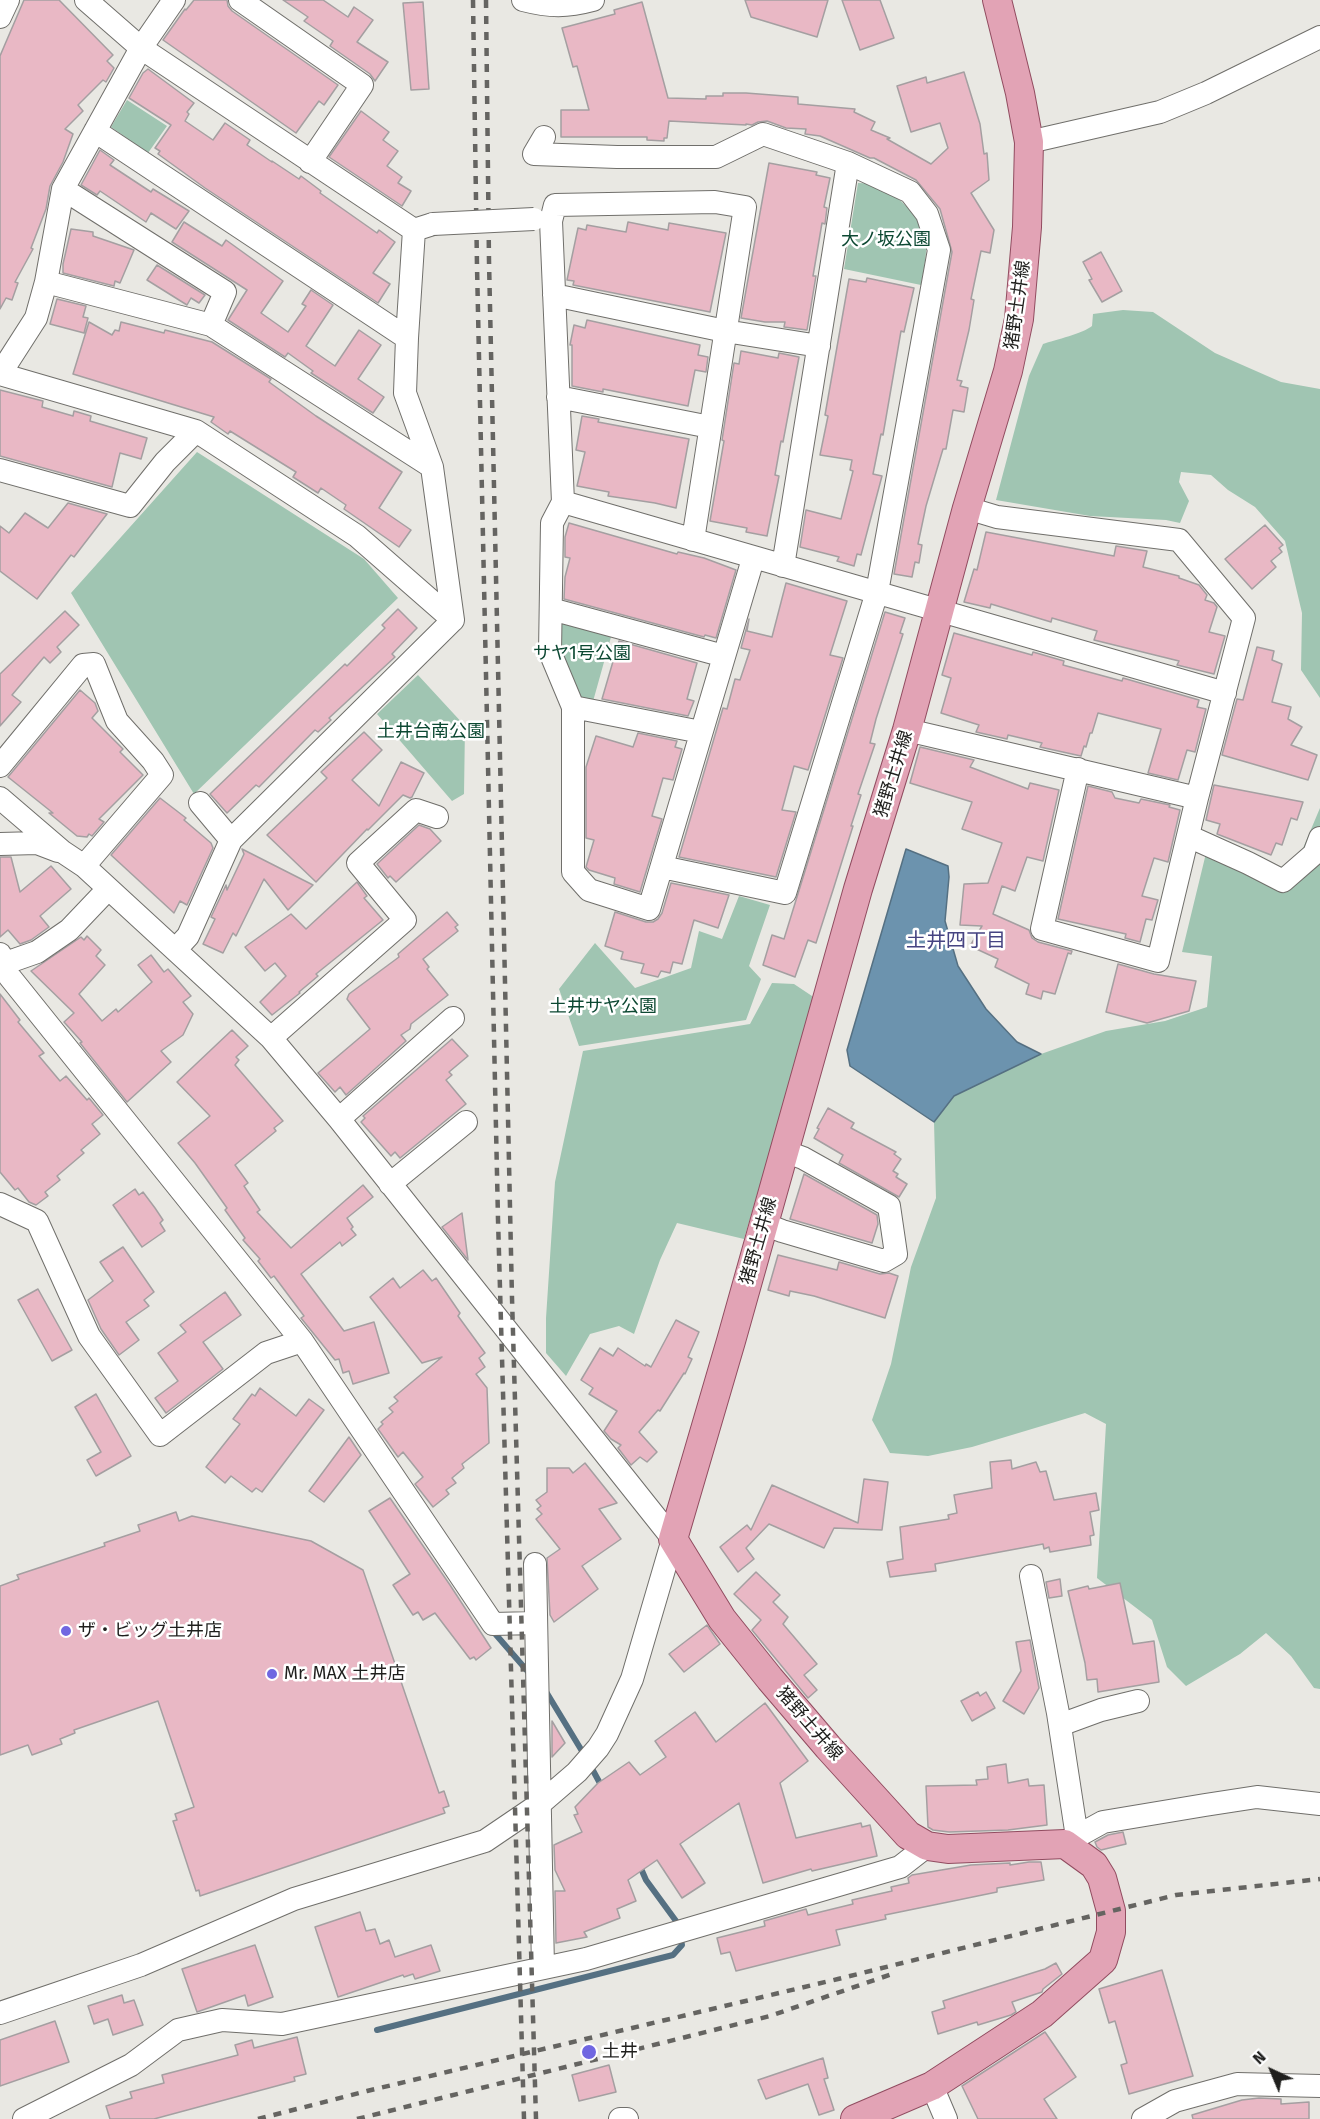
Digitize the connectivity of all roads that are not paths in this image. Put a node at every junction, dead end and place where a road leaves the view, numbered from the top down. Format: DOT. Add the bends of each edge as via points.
graph roads {
  1 [pos="8,0"];
  2 [pos="86,0"];
  3 [pos="174,0"];
  4 [pos="240,0"];
  5 [pos="593,0"];
  6 [pos="997,0"];
  7 [pos="537,2"];
  8 [pos="0,17"];
  9 [pos="1320,37"];
  10 [pos="141,48"];
  11 [pos="95,131"];
  12 [pos="544,137"];
  13 [pos="1029,141"];
  14 [pos="310,162"];
  15 [pos="848,164"];
  16 [pos="63,189"];
  17 [pos="543,220"];
  18 [pos="423,227"];
  19 [pos="46,282"];
  20 [pos="554,295"];
  21 [pos="211,325"];
  22 [pos="725,331"];
  23 [pos="407,338"];
  24 [pos="819,346"];
  25 [pos="0,374"];
  26 [pos="558,397"];
  27 [pos="710,427"];
  28 [pos="196,431"];
  29 [pos="432,467"];
  30 [pos="0,470"];
  31 [pos="563,502"];
  32 [pos="967,508"];
  33 [pos="693,540"];
  34 [pos="753,559"];
  35 [pos="783,566"];
  36 [pos="877,592"];
  37 [pos="551,609"];
  38 [pos="939,611"];
  39 [pos="453,620"];
  40 [pos="724,656"];
  41 [pos="1225,693"];
  42 [pos="573,707"];
  43 [pos="907,730"];
  44 [pos="701,732"];
  45 [pos="0,766"];
  46 [pos="1078,770"];
  47 [pos="0,798"];
  48 [pos="1197,798"];
  49 [pos="200,803"];
  50 [pos="437,817"];
  51 [pos="1188,836"];
  52 [pos="1320,838"];
  53 [pos="231,840"];
  54 [pos="0,844"];
  55 [pos="63,852"];
  56 [pos="84,866"];
  57 [pos="662,867"];
  58 [pos="108,889"];
  59 [pos="176,949"];
  60 [pos="1,961"];
  61 [pos="453,1017"];
  62 [pos="271,1038"];
  63 [pos="339,1119"];
  64 [pos="466,1122"];
  65 [pos="784,1151"];
  66 [pos="390,1184"];
  67 [pos="0,1204"];
  68 [pos="764,1224"];
  69 [pos="302,1341"];
  70 [pos="673,1539"];
  71 [pos="535,1564"];
  72 [pos="1031,1576"];
  73 [pos="535,1623"];
  74 [pos="1138,1701"];
  75 [pos="1060,1725"];
  76 [pos="541,1803"];
  77 [pos="1320,1804"];
  78 [pos="1071,1840"];
  79 [pos="927,1846"];
  80 [pos="543,1968"];
  81 [pos="0,2013"];
  82 [pos="932,2086"];
  83 [pos="1320,2086"];
  84 [pos="24,2119"];
  85 [pos="620,2119"];
  86 [pos="627,2119"];
  87 [pos="855,2119"];
  88 [pos="946,2119"];
  89 [pos="1143,2119"];
  1 -- 8 [label="street"];
  2 -- 10 [label="street"];
  3 -- 10 [label="street"];
  4 -- 14 [label="street" via="362,85"];
  5 -- 7 [label="street" via="570,6"];
  6 -- 13 [label="main road, 猪野土井線"];
  9 -- 13 [label="street" via="1160,112"];
  10 -- 11 [label="street"];
  10 -- 14 [label="street"];
  11 -- 16 [label="street"];
  11 -- 23 [label="street"];
  12 -- 15 [label="street" via="534,154 716,157 763,134"];
  13 -- 32 [label="main road, 猪野土井線" via="1019,319 1008,371"];
  14 -- 18 [label="street"];
  15 -- 24 [label="street"];
  15 -- 36 [label="street" via="910,192 927,214 939,250"];
  16 -- 19 [label="street"];
  16 -- 21 [label="street" via="225,292"];
  17 -- 18 [label="street, bridge"];
  17 -- 20 [label="street"];
  17 -- 22 [label="street" via="555,205 715,202 745,207"];
  18 -- 23 [label="street"];
  19 -- 21 [label="street"];
  19 -- 25 [label="street" via="36,318"];
  20 -- 22 [label="street"];
  20 -- 26 [label="street"];
  21 -- 29 [label="street"];
  22 -- 24 [label="street"];
  22 -- 27 [label="street"];
  23 -- 29 [label="street" via="405,393"];
  24 -- 35 [label="street"];
  25 -- 28 [label="street"];
  26 -- 27 [label="street"];
  26 -- 31 [label="street"];
  27 -- 33 [label="street"];
  28 -- 30 [label="street" via="130,506"];
  28 -- 39 [label="street" via="357,536"];
  29 -- 39 [label="street"];
  31 -- 33 [label="street"];
  31 -- 37 [label="street" via="552,523"];
  32 -- 38 [label="main road, 猪野土井線"];
  32 -- 41 [label="street" via="997,517 1179,540 1244,618"];
  33 -- 34 [label="street"];
  34 -- 35 [label="street"];
  34 -- 40 [label="street"];
  35 -- 36 [label="street"];
  36 -- 38 [label="street"];
  36 -- 57 [label="street" via="785,893"];
  37 -- 40 [label="street"];
  37 -- 42 [label="street" via="550,652"];
  38 -- 41 [label="street"];
  38 -- 43 [label="main road, 猪野土井線"];
  39 -- 53 [label="street"];
  40 -- 44 [label="street"];
  41 -- 48 [label="street"];
  42 -- 44 [label="street"];
  42 -- 57 [label="street" via="573,872 589,891 650,909"];
  43 -- 46 [label="street"];
  43 -- 65 [label="main road, 猪野土井線"];
  44 -- 57 [label="street"];
  45 -- 56 [label="street" via="83,665 94,664 117,720 162,775"];
  46 -- 48 [label="street"];
  46 -- 51 [label="street" via="1042,929 1158,961"];
  47 -- 55 [label="street"];
  48 -- 51 [label="street"];
  49 -- 53 [label="street"];
  50 -- 62 [label="street" via="416,810 358,863 405,920"];
  51 -- 52 [label="street" via="1283,881 1314,854"];
  53 -- 59 [label="street" via="188,936"];
  54 -- 55 [label="street" via="37,843"];
  55 -- 56 [label="street"];
  56 -- 58 [label="street"];
  58 -- 59 [label="street"];
  58 -- 60 [label="street" via="69,930 37,952"];
  59 -- 62 [label="street"];
  60 -- 69 [label="street" via="9,976"];
  61 -- 63 [label="street"];
  62 -- 63 [label="street"];
  63 -- 66 [label="street"];
  64 -- 66 [label="street"];
  65 -- 68 [label="main road, 猪野土井線"];
  65 -- 68 [label="street" via="889,1206 896,1254 884,1261"];
  66 -- 70 [label="street"];
  67 -- 69 [label="street" via="37,1221 89,1336 160,1435 266,1353"];
  68 -- 70 [label="main road, 猪野土井線"];
  69 -- 73 [label="street" via="493,1624"];
  70 -- 76 [label="street" via="632,1679 607,1734 577,1772"];
  70 -- 79 [label="main road, 猪野土井線" via="722,1619 770,1679 908,1835"];
  71 -- 73 [label="street"];
  72 -- 75 [label="street"];
  73 -- 76 [label="street"];
  74 -- 75 [label="street"];
  75 -- 78 [label="street"];
  76 -- 80 [label="street"];
  76 -- 81 [label="street" via="485,1841 294,1899 141,1965"];
  77 -- 78 [label="street" via="1257,1797 1103,1822"];
  78 -- 79 [label="main road, 猪野土井線" via="948,1849"];
  78 -- 82 [label="main road" via="1102,1878 1111,1911 1104,1960 1042,2014"];
  79 -- 80 [label="street" via="900,1867 586,1959"];
  80 -- 84 [label="street" via="282,2024 222,2020 178,2030 130,2065"];
  82 -- 87 [label="main road"];
  82 -- 88 [label="street"];
  83 -- 89 [label="street" via="1237,2084 1175,2101"];
  85 -- 86 [label="street"];
}
